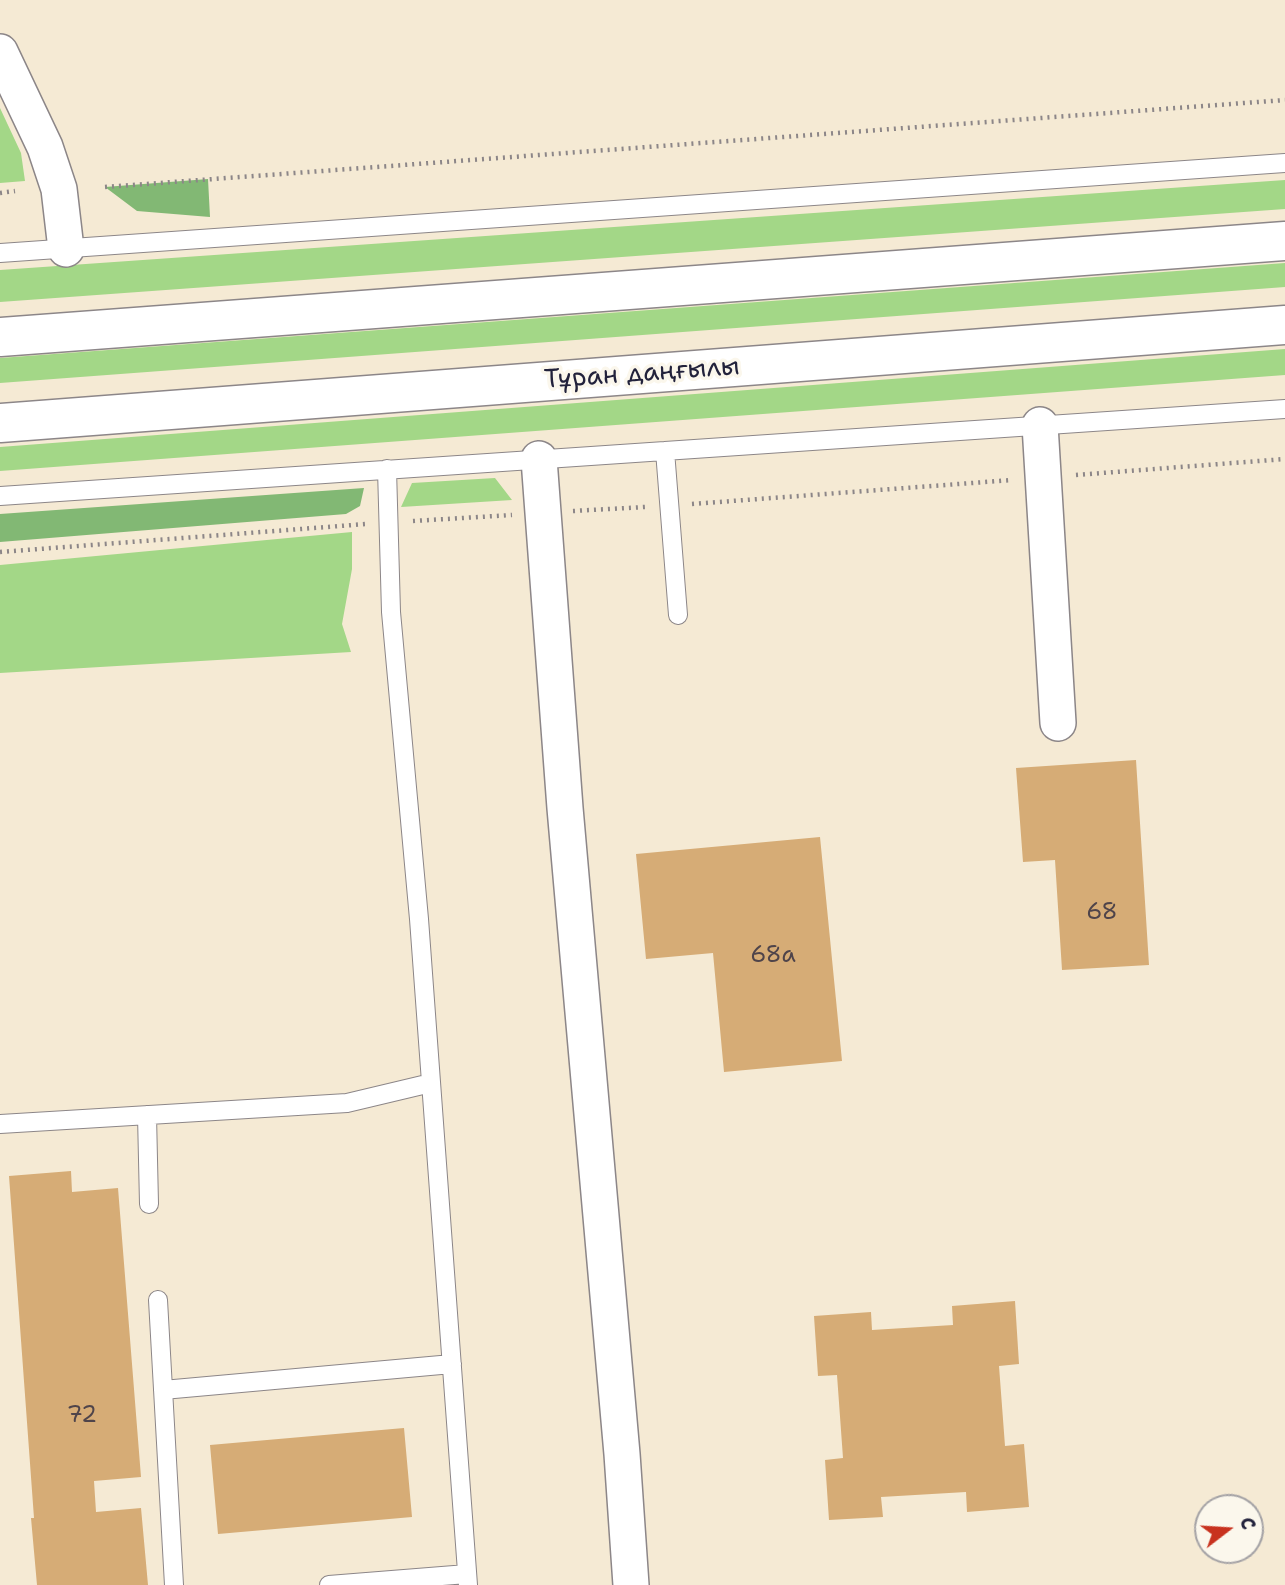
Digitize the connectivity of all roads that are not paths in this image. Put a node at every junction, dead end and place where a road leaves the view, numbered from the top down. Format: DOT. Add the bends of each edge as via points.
graph roads {
  1 [pos="0,52"];
  2 [pos="1285,163"];
  3 [pos="1285,241"];
  4 [pos="66,249"];
  5 [pos="0,253"];
  6 [pos="1285,325"];
  7 [pos="0,337"];
  8 [pos="1285,409"];
  9 [pos="0,423"];
  10 [pos="1040,425"];
  11 [pos="665,451"];
  12 [pos="539,459"];
  13 [pos="387,469"];
  14 [pos="0,496"];
  15 [pos="678,615"];
  16 [pos="1058,723"];
  17 [pos="431,1083"];
  18 [pos="147,1115"];
  19 [pos="0,1124"];
  20 [pos="149,1204"];
  21 [pos="158,1300"];
  22 [pos="452,1364"];
  23 [pos="163,1390"];
  24 [pos="468,1579"];
  25 [pos="174,1585"];
  26 [pos="329,1585"];
  27 [pos="631,1585"];
  1 -- 4 [label="street" via="45,147 59,189"];
  2 -- 4 [label="lane"];
  3 -- 7 [label="main road"];
  4 -- 5 [label="lane"];
  6 -- 9 [label="main road, Тұран даңғылы"];
  8 -- 10 [label="lane"];
  10 -- 11 [label="lane"];
  10 -- 16 [label="street"];
  11 -- 12 [label="lane"];
  11 -- 15 [label="lane"];
  12 -- 13 [label="lane"];
  12 -- 27 [label="street"];
  13 -- 14 [label="lane"];
  13 -- 17 [label="lane" via="391,612"];
  17 -- 18 [label="lane" via="347,1103"];
  17 -- 22 [label="lane"];
  18 -- 19 [label="lane"];
  18 -- 20 [label="lane"];
  21 -- 23 [label="lane"];
  22 -- 23 [label="lane"];
  22 -- 24 [label="lane"];
  23 -- 25 [label="lane"];
  24 -- 26 [label="lane"];
}
